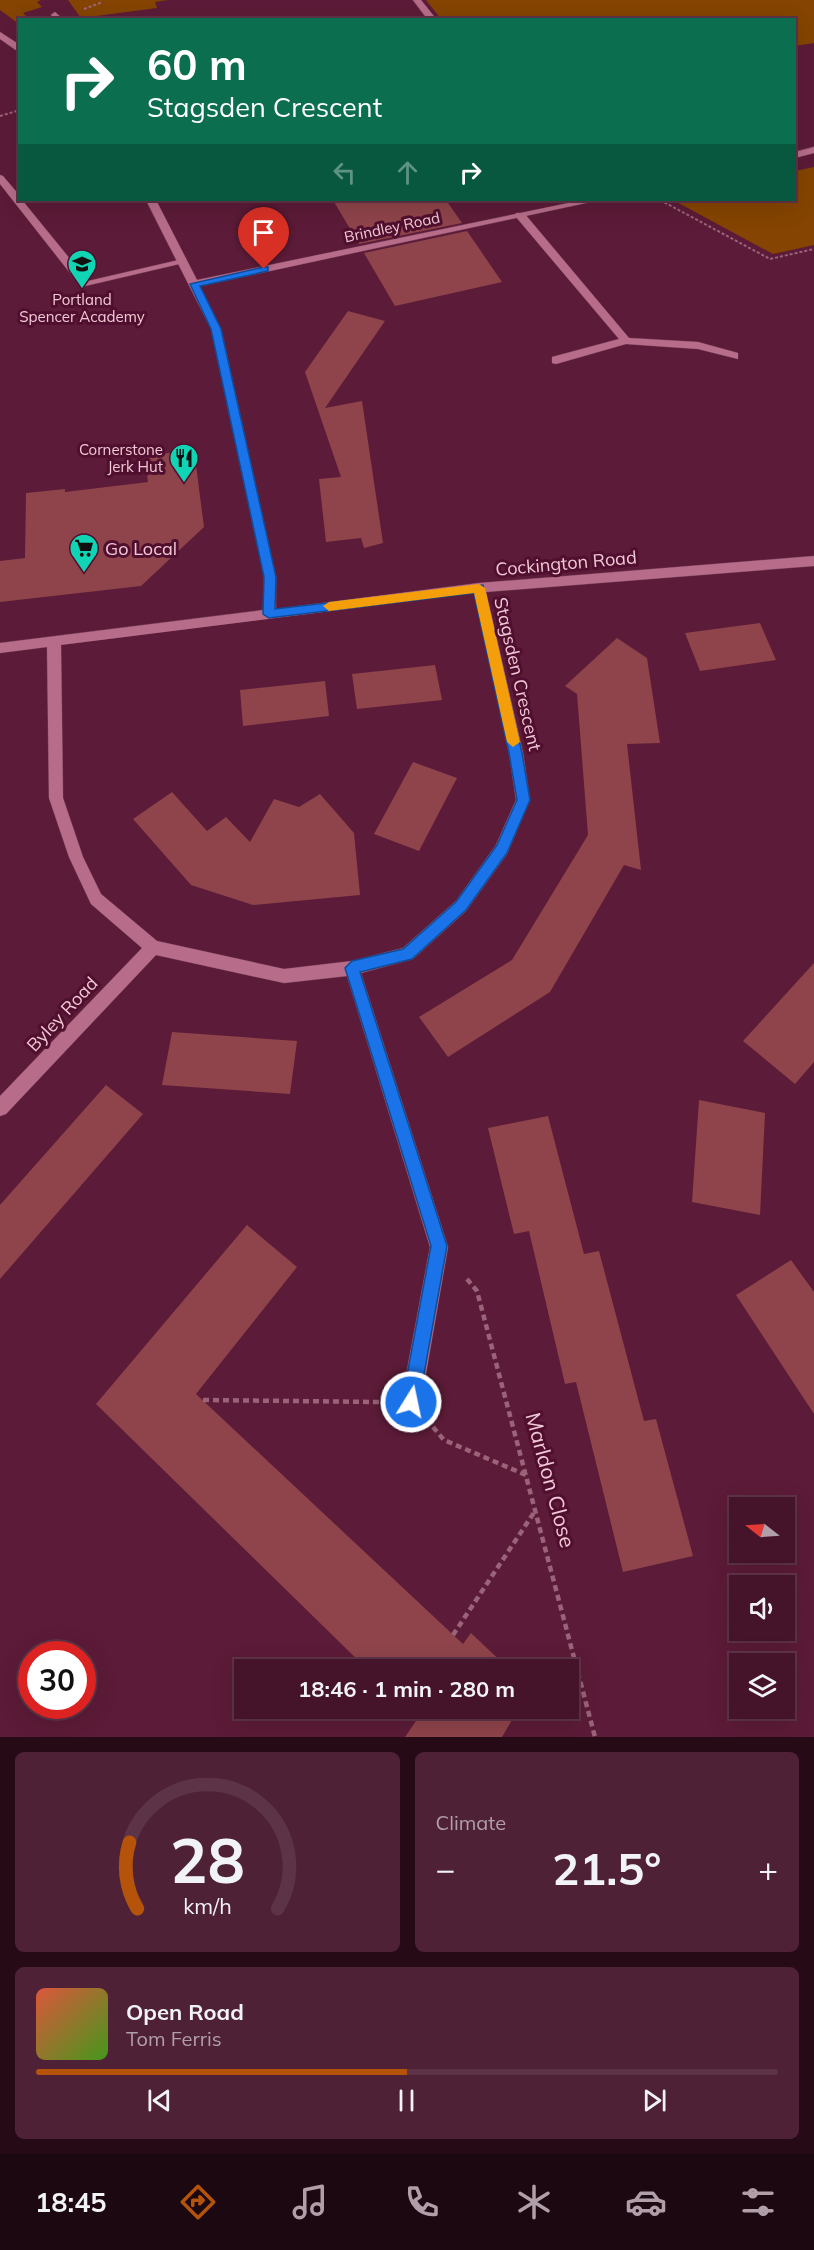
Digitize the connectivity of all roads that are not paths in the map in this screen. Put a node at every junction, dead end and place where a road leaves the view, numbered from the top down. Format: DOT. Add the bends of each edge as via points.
graph roads {
  1 [pos="417,0"];
  2 [pos="431,18"];
  3 [pos="0,35"];
  4 [pos="18,48"];
  5 [pos="814,150"];
  6 [pos="796,155"];
  7 [pos="0,178"];
  8 [pos="18,201"];
  9 [pos="18,201"];
  10 [pos="152,201"];
  11 [pos="583,201"];
  12 [pos="520,215"];
  13 [pos="183,262"];
  14 [pos="194,284"];
  15 [pos="626,341"];
  16 [pos="734,356"];
  17 [pos="556,360"];
  18 [pos="814,561"];
  19 [pos="479,588"];
  20 [pos="269,614"];
  21 [pos="54,641"];
  22 [pos="0,648"];
  23 [pos="153,947"];
  24 [pos="352,968"];
  25 [pos="0,1108"];
  26 [pos="411,1402"];
  1 -- 2 [label="street"];
  3 -- 4 [label="street"];
  5 -- 6 [label="street"];
  7 -- 9 [label="street"];
  8 -- 13 [label="street" via="85,285"];
  10 -- 13 [label="street"];
  11 -- 12 [label="street, Brindley Road"];
  12 -- 14 [label="street, Brindley Road"];
  12 -- 15 [label="street"];
  13 -- 14 [label="street"];
  14 -- 20 [label="street" via="216,329 270,577"];
  15 -- 16 [label="street" via="698,346"];
  15 -- 17 [label="street"];
  18 -- 19 [label="street, Cockington Road"];
  19 -- 20 [label="street, Cockington Road"];
  19 -- 24 [label="street, Stagsden Crescent" via="524,800 502,849 461,906 407,954"];
  20 -- 21 [label="street, Cockington Road"];
  21 -- 22 [label="street, Cockington Road"];
  21 -- 23 [label="street, Stagsden Crescent" via="56,798 76,857 96,899"];
  23 -- 24 [label="street, Stagsden Crescent" via="284,976"];
  23 -- 25 [label="street, Byley Road"];
  24 -- 26 [label="street" via="439,1246"];
}
